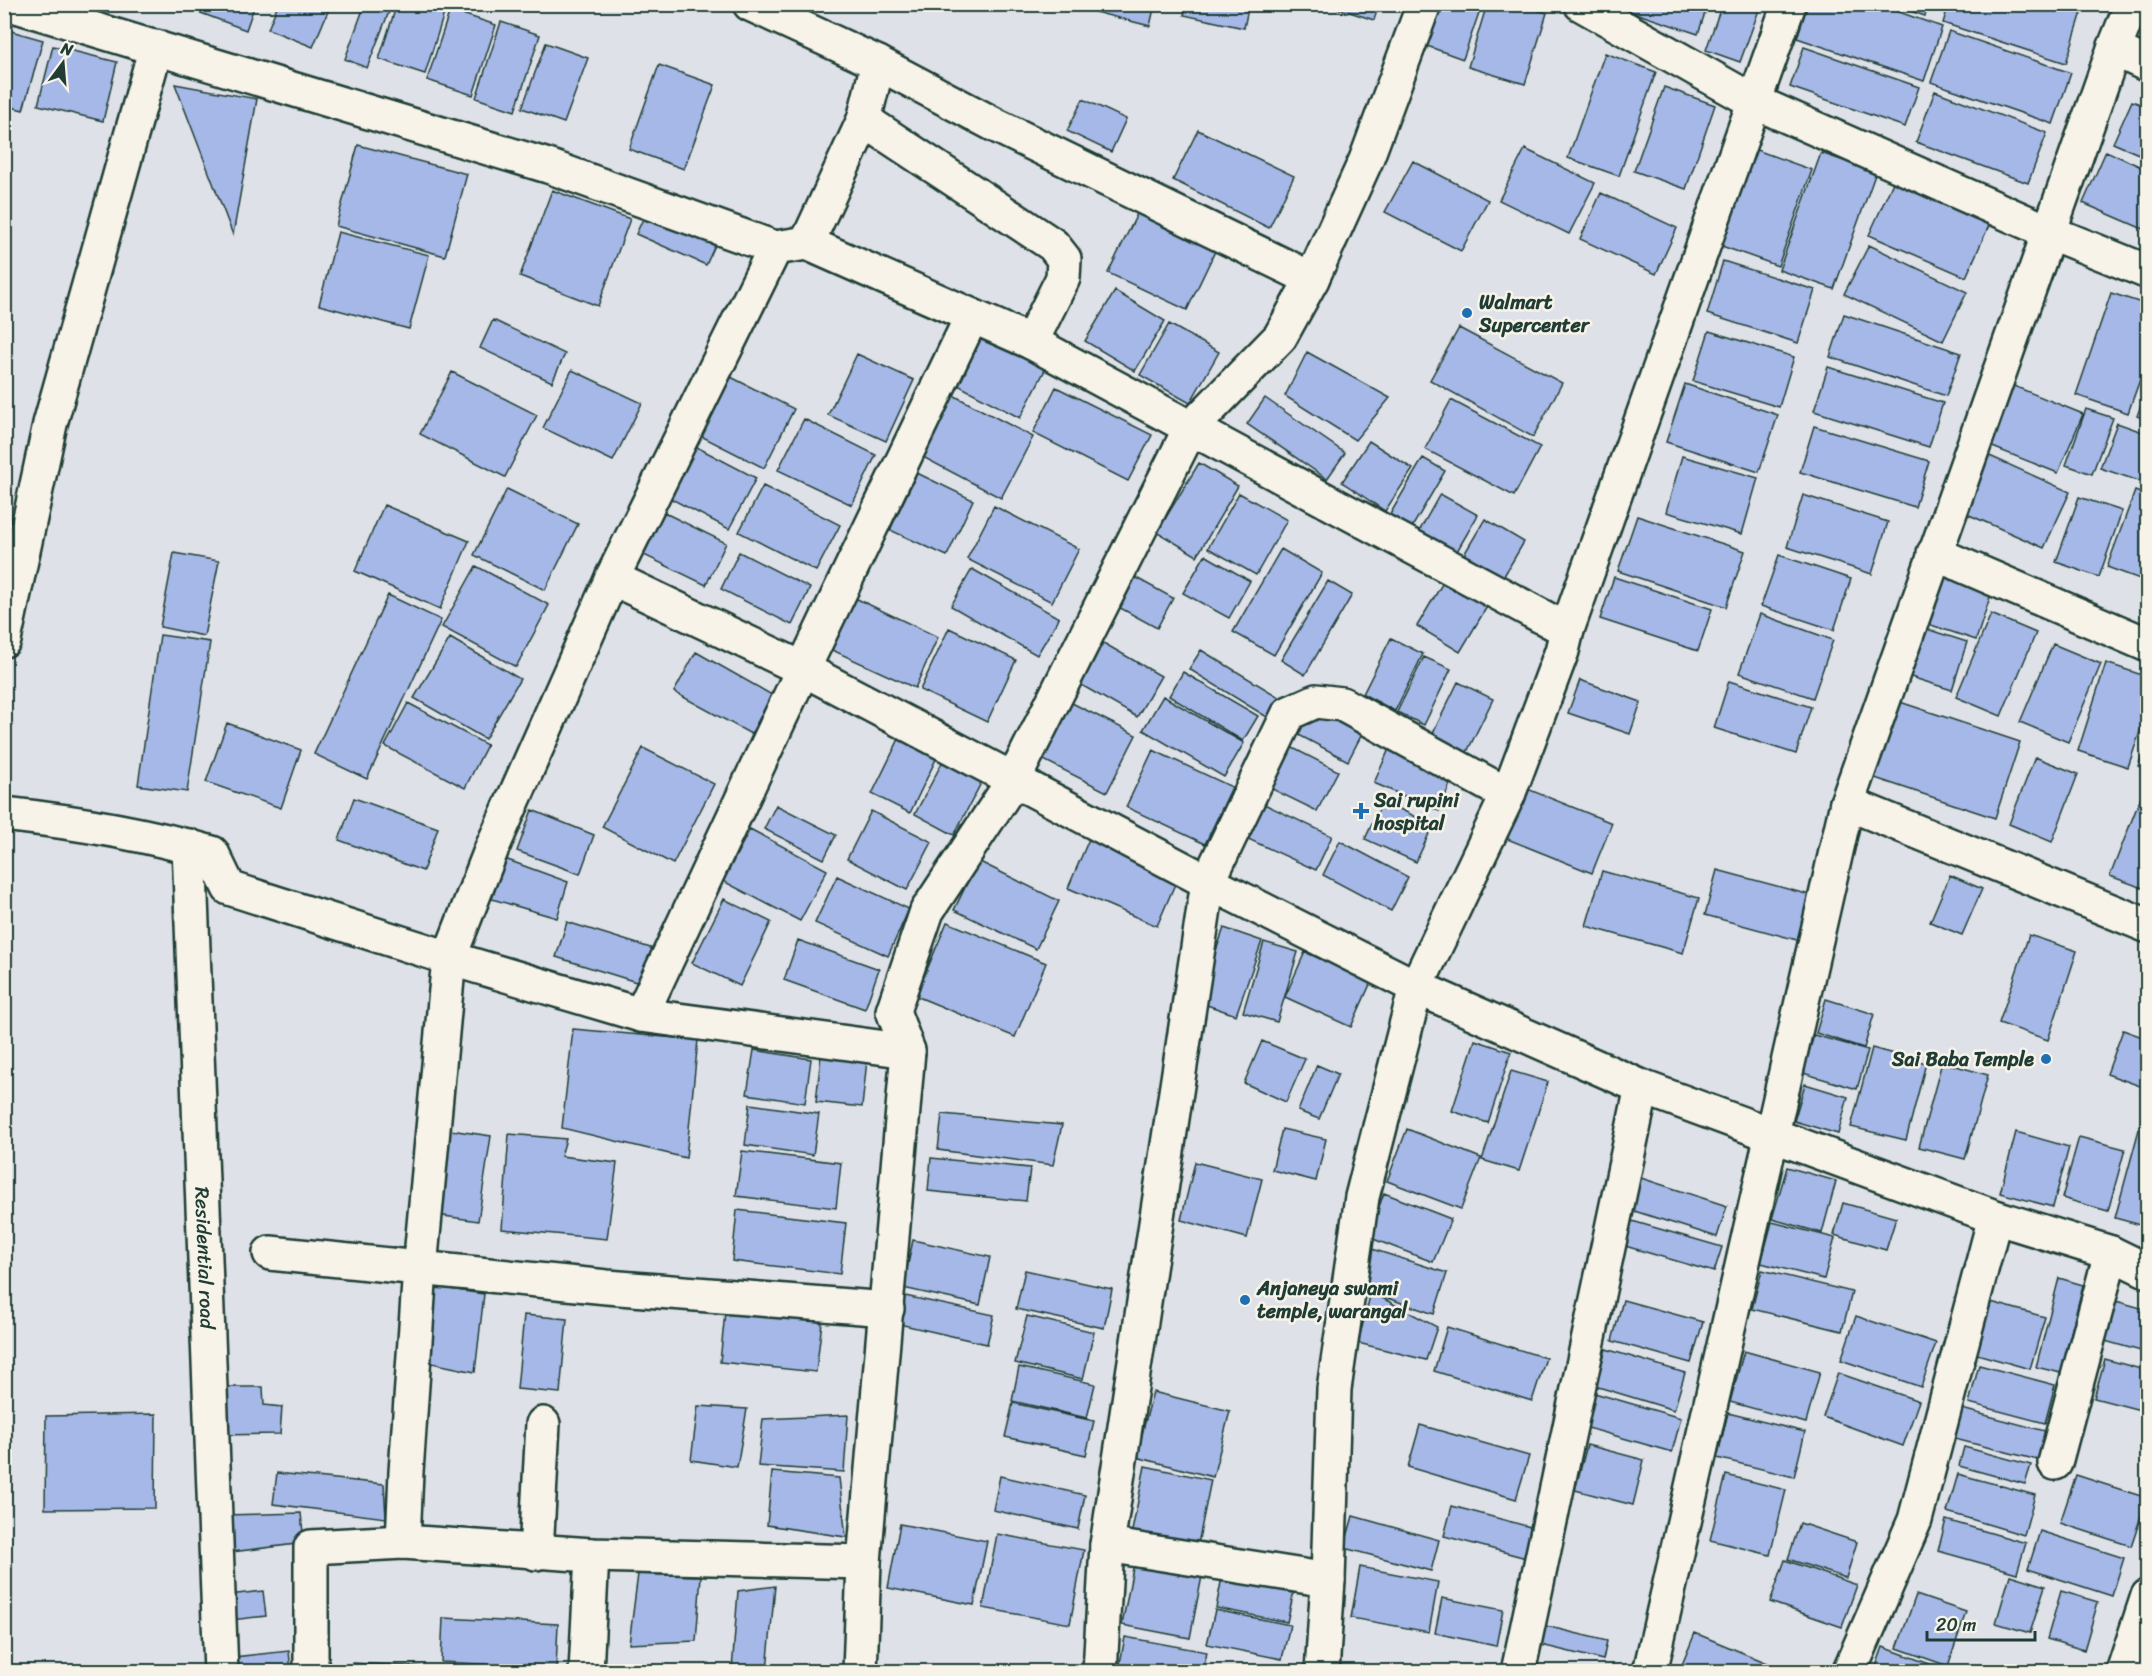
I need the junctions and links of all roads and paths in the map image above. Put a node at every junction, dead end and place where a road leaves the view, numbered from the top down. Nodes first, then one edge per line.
1 (10, 4) edge
2 (750, 4) edge
3 (1424, 4) edge
4 (1581, 4) edge
5 (1790, 4) edge
6 (2132, 4) edge
7 (156, 47) junction
8 (2114, 49) junction
9 (878, 63) junction
10 (2148, 65) edge
11 (1755, 102) junction
12 (864, 120) junction
13 (2049, 232) junction
14 (807, 243) junction
15 (775, 248) junction
16 (2148, 272) edge
17 (1312, 279) junction
18 (972, 316) junction
19 (1031, 342) junction
20 (1190, 429) junction
21 (1934, 553) junction
22 (612, 578) junction
23 (1567, 630) junction
24 (4, 640) edge
25 (2148, 645) edge
26 (803, 669) junction
27 (1013, 781) junction
28 (1508, 795) junction
29 (1847, 803) junction
30 (4, 814) edge
31 (189, 846) junction
32 (1208, 882) junction
33 (2148, 926) edge
34 (449, 958) junction
35 (1416, 987) junction
36 (641, 1015) junction
37 (908, 1051) junction
38 (1642, 1087) junction
39 (1772, 1134) junction
40 (1995, 1217) junction
41 (2111, 1252) junction
42 (270, 1253) dead end
43 (420, 1268) junction
44 (2148, 1271) edge
45 (887, 1309) junction
46 (543, 1424) dead end
47 (2055, 1463) dead end
48 (403, 1542) junction
49 (1107, 1545) junction
50 (536, 1552) junction
51 (592, 1555) junction
52 (864, 1563) junction
53 (1328, 1580) junction
54 (2148, 1596) edge
55 (221, 1671) edge
56 (310, 1671) edge
57 (586, 1671) edge
58 (860, 1671) edge
59 (1100, 1671) edge
60 (1322, 1671) edge
61 (1518, 1671) edge
62 (1650, 1671) edge
63 (1849, 1671) edge
64 (2123, 1671) edge

1 - 7 street
2 - 9 street
3 - 17 street
4 - 11 street
5 - 11 street
6 - 8 street
7 - 15 street
7 - 24 street
8 - 10 street
8 - 13 street
9 - 12 street
9 - 17 street
11 - 13 street
11 - 23 street
12 - 14 street
12 - 19 street
13 - 16 street
13 - 21 street
14 - 15 street
14 - 18 street
15 - 22 street
17 - 20 street
18 - 19 street
18 - 26 street
19 - 20 street
20 - 23 street
20 - 27 street
21 - 25 street
21 - 29 street
22 - 26 street
22 - 34 street
23 - 28 street
26 - 27 street
26 - 36 street
27 - 32 street
27 - 37 street
28 - 32 street
28 - 35 street
29 - 33 street
29 - 39 street
30 - 31 street
31 - 34 street
31 - 55 street, Residential road
32 - 35 street
32 - 49 street
34 - 36 street
34 - 43 street
35 - 38 street
35 - 53 street
36 - 37 street
37 - 45 street
38 - 39 street
38 - 61 street
39 - 40 street
39 - 62 street
40 - 41 street
40 - 63 street
41 - 44 street
41 - 47 street
42 - 43 street
43 - 45 street
43 - 48 street
45 - 52 street
46 - 50 street
48 - 50 street
48 - 56 street
49 - 53 street
49 - 59 street
50 - 51 street
51 - 52 street
51 - 57 street
52 - 58 street
53 - 60 street
54 - 64 street

